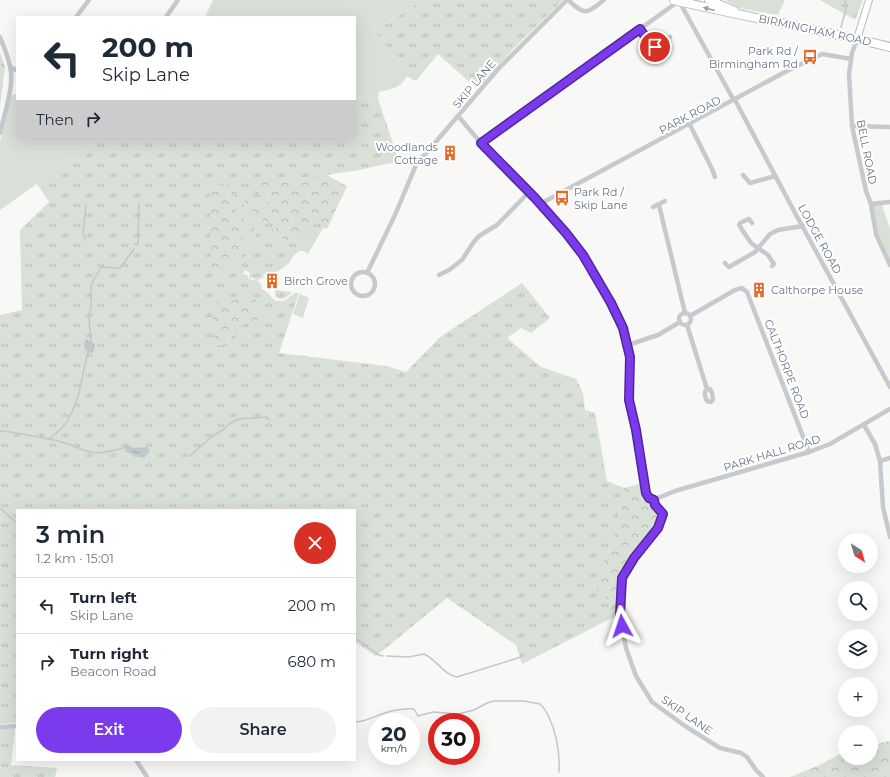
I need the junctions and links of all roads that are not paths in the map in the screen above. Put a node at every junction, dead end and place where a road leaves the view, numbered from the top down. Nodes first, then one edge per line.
1 (89, 0) edge
2 (178, 0) edge
3 (567, 0) edge
4 (604, 0) edge
5 (709, 0) edge
6 (869, 0) edge
7 (676, 1) edge
8 (689, 2) edge
9 (740, 14) junction
10 (77, 16) edge
11 (167, 16) edge
12 (640, 29) junction
13 (0, 37) edge
14 (670, 37) dead end
15 (857, 39) junction
16 (890, 47) edge
17 (659, 48) junction
18 (665, 50) dead end
19 (851, 59) junction
20 (11, 68) junction
21 (16, 70) edge
22 (14, 73) edge
23 (733, 99) junction
24 (458, 116) junction
25 (690, 125) junction
26 (852, 126) junction
27 (890, 127) edge
28 (0, 133) edge
29 (481, 143) junction
30 (712, 169) junction
31 (706, 172) dead end
32 (743, 175) dead end
33 (776, 176) junction
34 (715, 177) dead end
35 (529, 192) junction
36 (665, 202) dead end
37 (890, 202) edge
38 (540, 204) junction
39 (871, 204) junction
40 (659, 205) junction
41 (653, 207) dead end
42 (752, 223) dead end
43 (803, 226) junction
44 (759, 246) junction
45 (725, 263) dead end
46 (890, 265) edge
47 (772, 266) dead end
48 (441, 272) dead end
49 (367, 273) junction
50 (685, 313) junction
51 (690, 316) junction
52 (680, 322) junction
53 (687, 325) junction
54 (628, 345) junction
55 (890, 386) edge
56 (707, 388) dead end
57 (890, 409) edge
58 (864, 425) junction
59 (809, 452) junction
60 (890, 458) edge
61 (880, 461) junction
62 (654, 500) junction
63 (890, 537) edge
64 (16, 726) edge
65 (0, 727) edge
66 (137, 761) edge
67 (147, 777) edge
68 (763, 777) edge

1 - 10 street
2 - 11 street
3 - 4 street
3 - 24 street, SKIP LANE
5 - 9 highway, BIRMINGHAM ROAD
6 - 15 street
7 - 8 highway, BIRMINGHAM ROAD
7 - 12 street
7 - 23 street, LODGE ROAD
9 -> 8 highway, BIRMINGHAM ROAD
9 - 15 highway, BIRMINGHAM ROAD
12 - 17 street
12 - 29 street
13 - 20 street
14 - 17 street
15 - 16 highway, BIRMINGHAM ROAD
15 - 19 street, BELL ROAD
17 - 18 street
19 - 23 street, PARK ROAD
19 - 26 street, BELL ROAD
20 - 21 street
20 - 22 street
22 - 28 street
23 - 25 street, PARK ROAD
23 - 33 street, LODGE ROAD
24 - 29 street, SKIP LANE
24 - 49 street
25 - 30 street
25 - 38 street, PARK ROAD
26 - 27 street
26 - 39 street, BELL ROAD
29 - 35 street, SKIP LANE
30 - 31 street
30 - 34 street
32 - 33 street
33 - 43 street, LODGE ROAD
35 - 38 street, SKIP LANE
35 - 48 street
36 - 40 street
37 - 39 street
38 - 54 street, SKIP LANE
39 - 46 street, BELL ROAD
40 - 41 street
40 - 50 street
42 - 44 street
43 - 44 street
43 - 55 street, LODGE ROAD
44 - 45 street
44 - 47 street
49 - 49 street
50 - 51 street
50 - 52 street
51 - 53 street
51 - 59 street, CALTHORPE ROAD
52 - 53 street
52 - 54 street
53 - 56 street
54 - 62 street, SKIP LANE
57 - 58 street, PARK HALL ROAD
58 - 59 street, PARK HALL ROAD
58 - 61 street
59 - 62 street, PARK HALL ROAD
60 - 61 street
61 - 63 street
62 - 68 street, SKIP LANE
64 - 65 street
66 - 67 street

